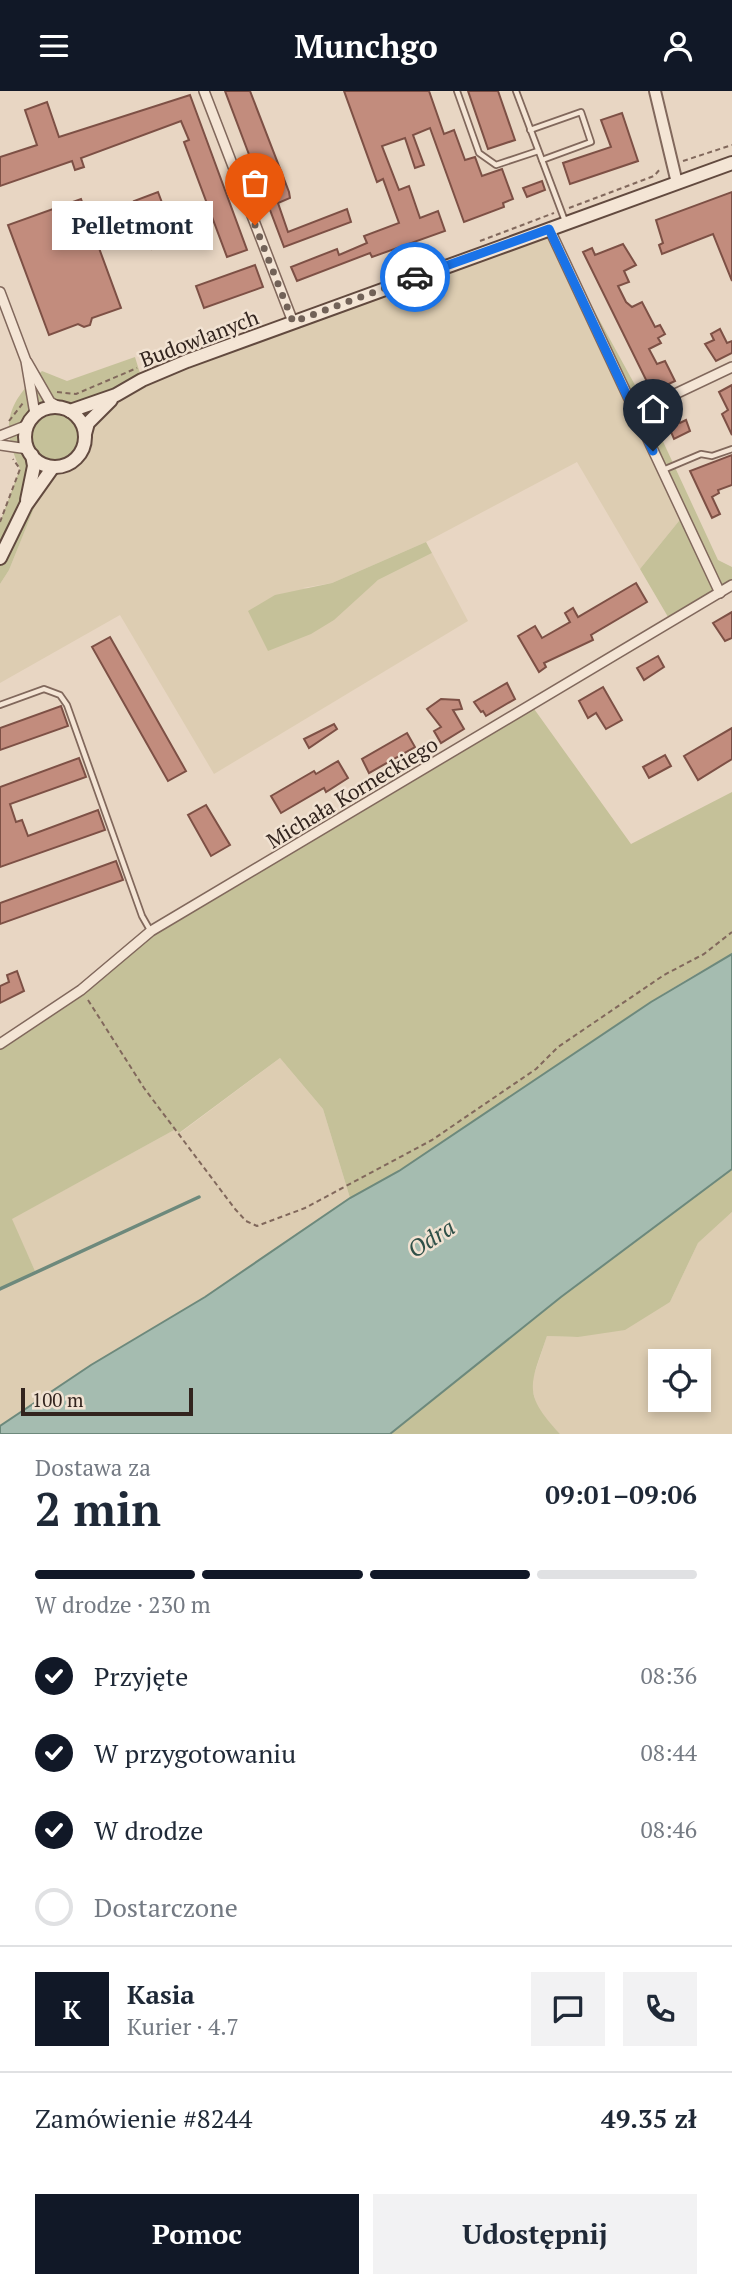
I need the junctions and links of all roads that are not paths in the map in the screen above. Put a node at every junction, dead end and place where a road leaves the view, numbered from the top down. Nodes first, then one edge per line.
1 (204, 91) edge
2 (457, 91) edge
3 (516, 91) edge
4 (655, 91) edge
5 (530, 130) junction
6 (538, 151) junction
7 (542, 160) junction
8 (732, 163) edge
9 (677, 183) junction
10 (563, 217) junction
11 (549, 229) junction
12 (0, 292) edge
13 (293, 322) junction
14 (26, 361) junction
15 (732, 367) edge
16 (116, 395) junction
17 (64, 409) junction
18 (635, 413) junction
19 (32, 420) junction
20 (2, 432) edge
21 (85, 434) junction
22 (0, 445) edge
23 (732, 449) edge
24 (30, 452) junction
25 (53, 467) junction
26 (662, 471) junction
27 (26, 506) junction
28 (0, 558) edge
29 (732, 585) edge
30 (720, 593) junction
31 (0, 705) edge
32 (151, 931) junction
33 (0, 1044) edge

1 - 13 street
2 - 6 lane
3 - 5 lane
4 - 9 street
5 - 6 lane
5 - 7 lane
6 - 7 lane
7 - 10 lane
8 - 9 main road, Budowlanych
9 - 10 main road, Budowlanych
10 - 11 main road, Budowlanych
11 - 13 main road, Budowlanych
11 - 18 street
12 - 14 street
13 - 16 main road, Budowlanych
14 - 17 street
14 - 19 street
15 - 18 street
16 - 17 main road, Budowlanych
16 - 21 main road, Budowlanych
17 - 19 main road
17 - 21 main road
18 - 26 street
19 - 20 street
19 - 24 main road
21 - 25 main road
22 - 24 street
23 - 26 lane
24 - 25 main road
24 - 27 main road
25 - 27 main road
26 - 30 street
27 - 28 main road
29 - 30 street, Michała Korneckiego
30 - 32 street, Michała Korneckiego
31 - 32 lane
32 - 33 street, Michała Korneckiego

